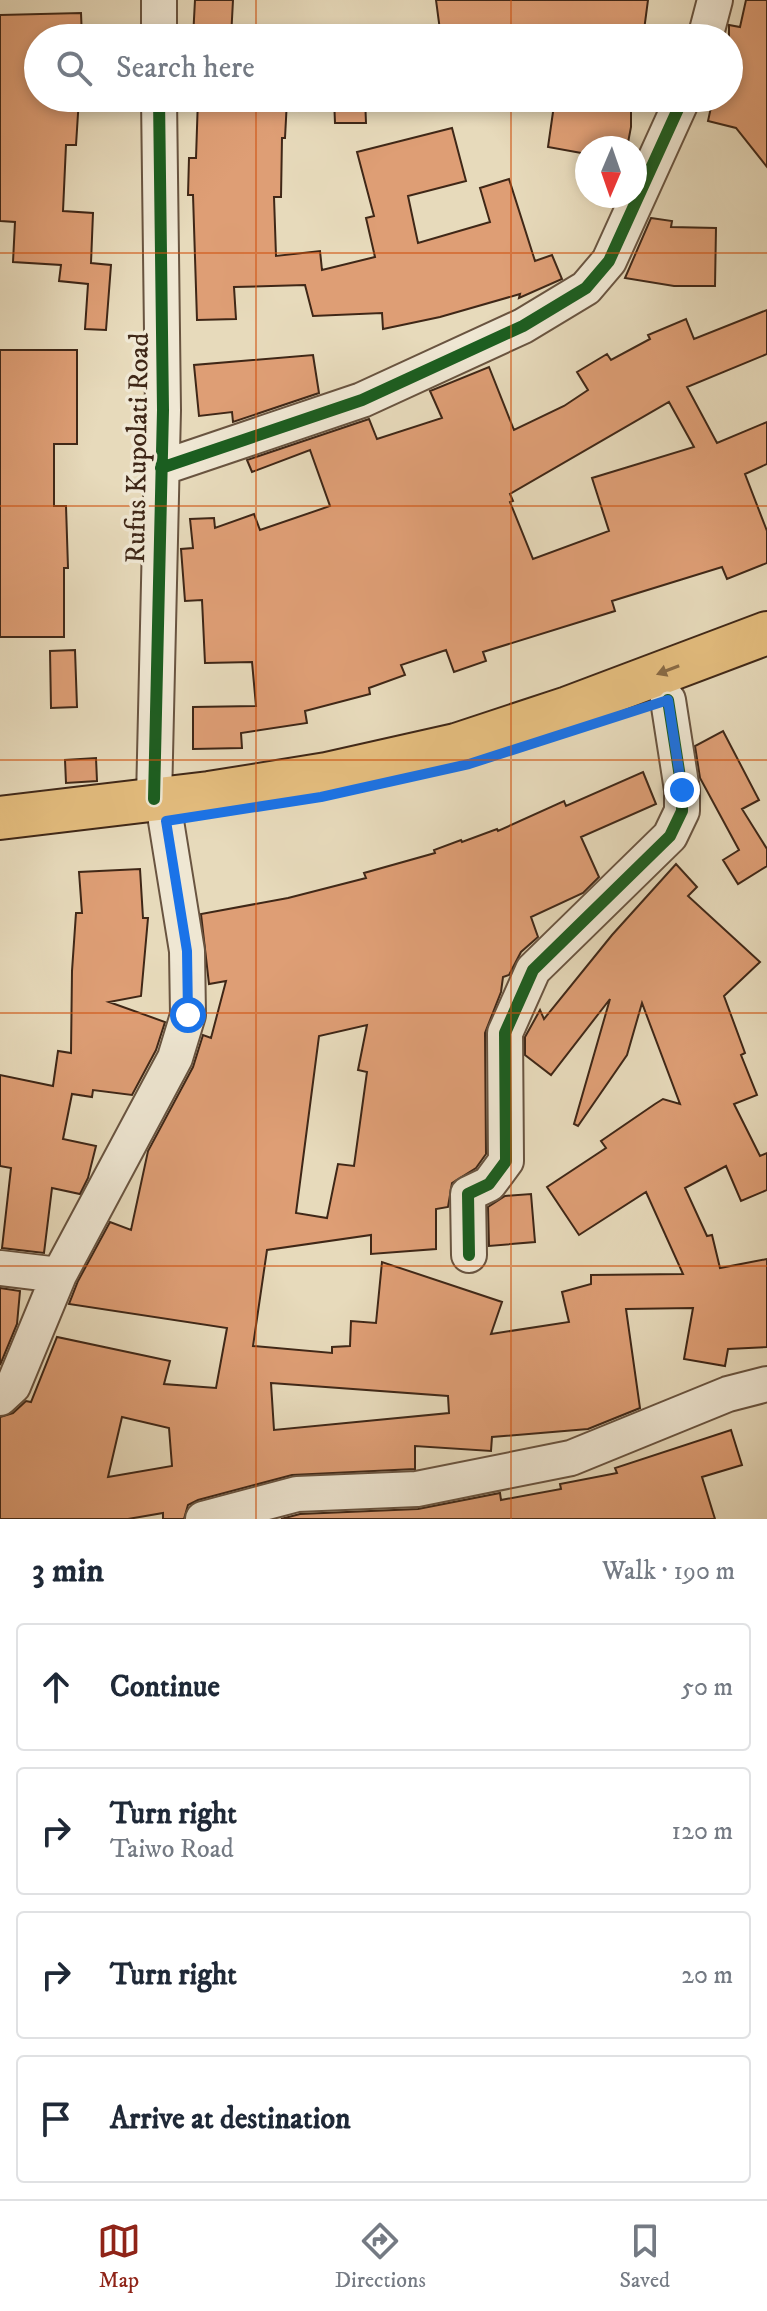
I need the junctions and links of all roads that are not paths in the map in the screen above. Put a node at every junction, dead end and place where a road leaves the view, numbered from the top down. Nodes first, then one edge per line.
1 (159, 0) edge
2 (715, 0) edge
3 (159, 24) edge
4 (709, 24) edge
5 (159, 112) edge
6 (677, 112) edge
7 (161, 468) junction
8 (767, 633) edge
9 (767, 658) edge
10 (668, 700) junction
11 (160, 810) junction
12 (0, 818) edge
13 (0, 839) edge
14 (469, 1255) dead end
15 (0, 1268) edge
16 (59, 1275) junction
17 (767, 1384) edge
18 (0, 1398) edge
19 (203, 1519) edge

1 - 3 street
2 - 4 street
5 - 7 street, Rufus Kupolati Road
6 - 7 street
7 - 11 street, Rufus Kupolati Road
8 -> 11 main road
9 - 10 main road
10 - 11 main road
10 - 14 street
11 - 12 main road
11 - 13 main road
11 - 16 street, Rufus Kupolati Road
15 - 16 street
16 - 18 street, Rufus Kupolati Road
17 - 19 street

